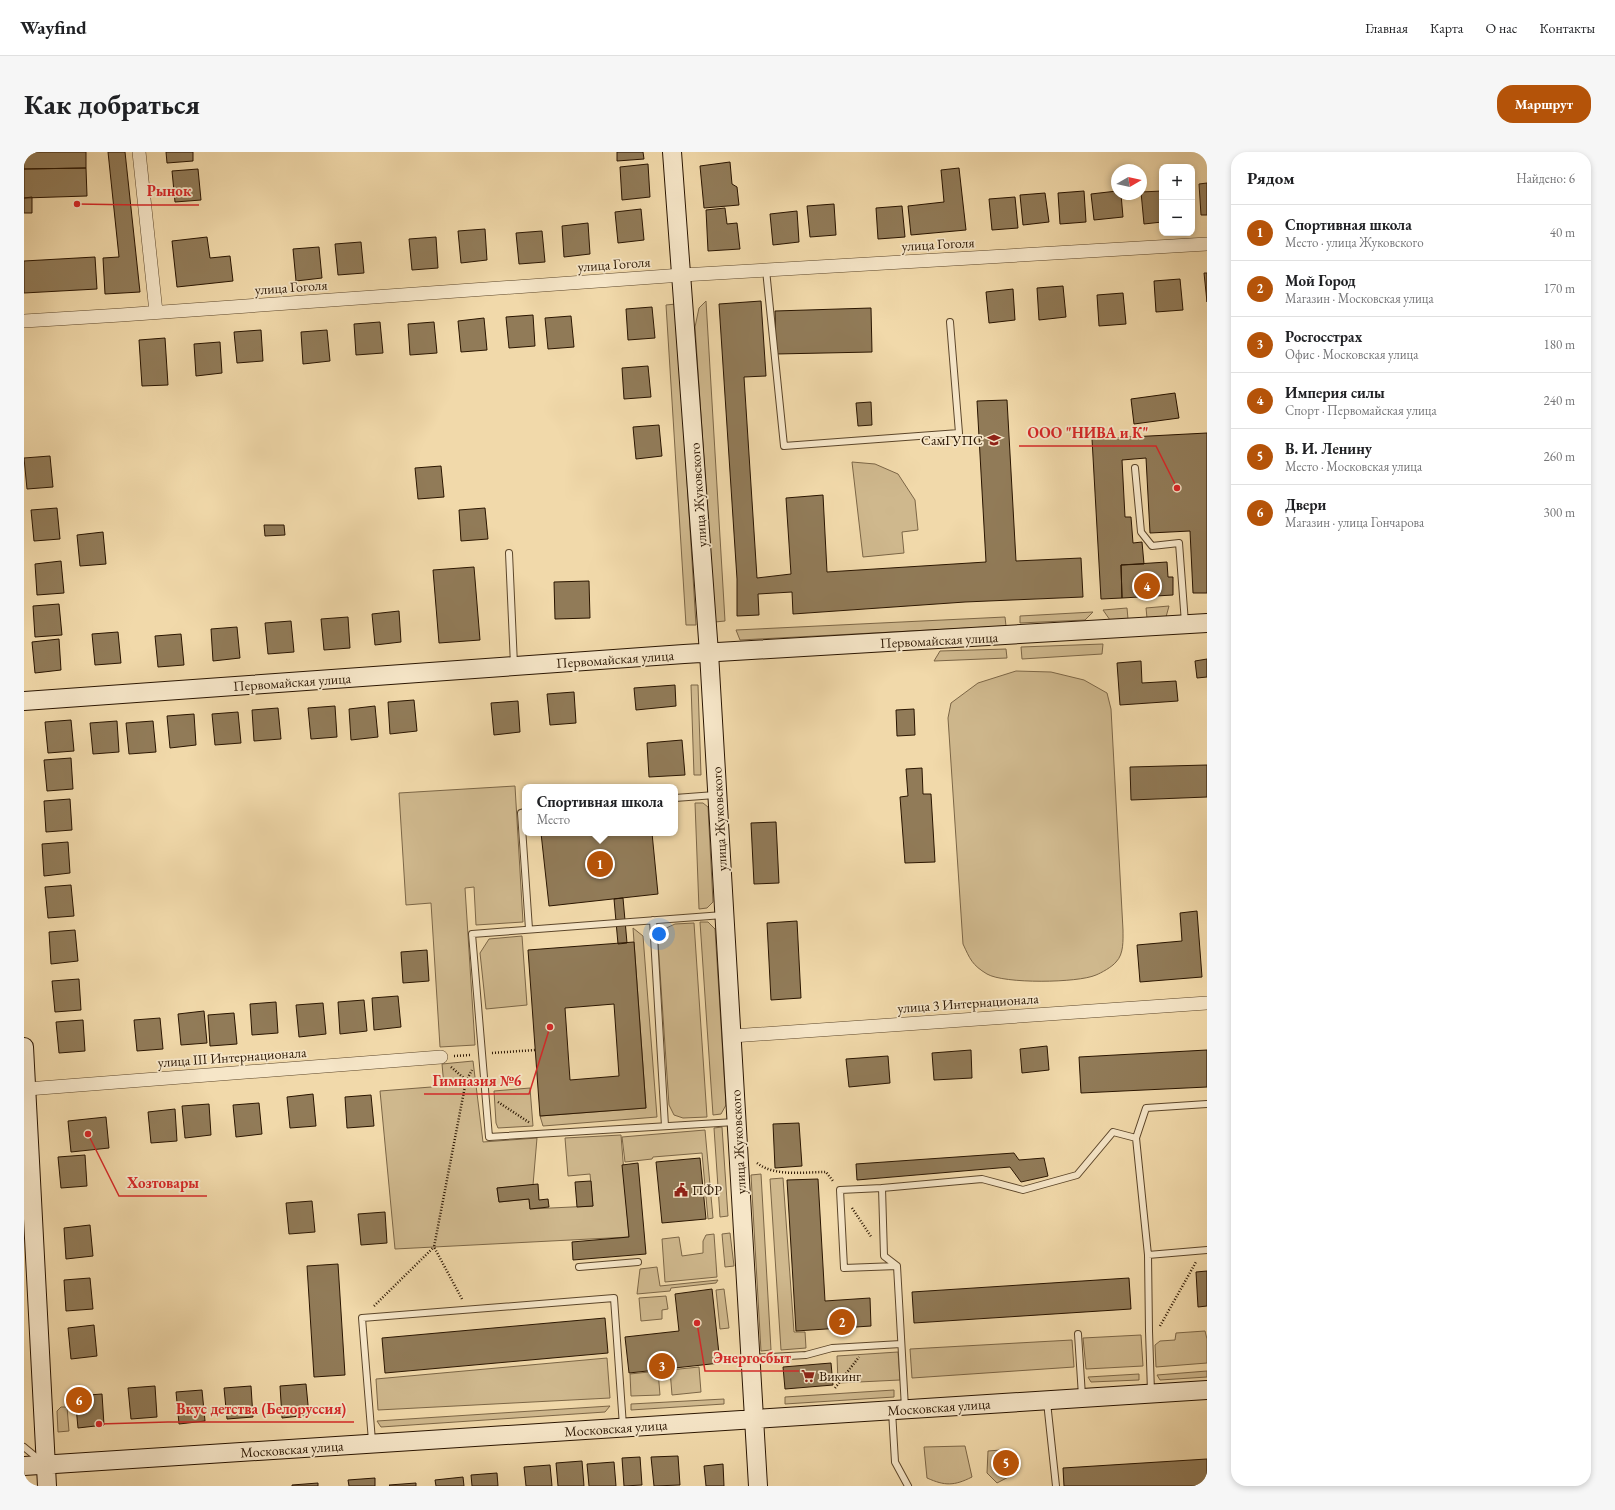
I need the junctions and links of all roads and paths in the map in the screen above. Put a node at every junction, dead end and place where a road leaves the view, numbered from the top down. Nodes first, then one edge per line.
1 (139, 152) edge
2 (672, 152) edge
3 (1207, 244) edge
4 (766, 270) junction
5 (682, 275) junction
6 (156, 312) junction
7 (24, 321) edge
8 (950, 322) dead end
9 (1135, 468) dead end
10 (509, 553) dead end
11 (1207, 623) edge
12 (1185, 625) junction
13 (709, 653) junction
14 (514, 667) junction
15 (24, 701) edge
16 (718, 795) junction
17 (678, 798) edge
18 (522, 813) edge
19 (725, 915) junction
20 (653, 920) junction
21 (529, 929) junction
22 (1207, 1003) edge
23 (732, 1036) junction
24 (24, 1047) edge
25 (482, 1054) junction
26 (441, 1057) dead end
27 (27, 1089) junction
28 (1207, 1104) edge
29 (737, 1122) junction
30 (665, 1126) junction
31 (1136, 1138) junction
32 (739, 1150) junction
33 (882, 1188) junction
34 (840, 1190) junction
35 (434, 1247) junction
36 (1205, 1250) edge
37 (1148, 1255) junction
38 (884, 1256) junction
39 (638, 1262) dead end
40 (897, 1266) junction
41 (579, 1267) dead end
42 (468, 1310) junction
43 (362, 1318) junction
44 (1158, 1330) dead end
45 (1078, 1334) dead end
46 (902, 1344) junction
47 (868, 1346) junction
48 (750, 1358) junction
49 (835, 1388) dead end
50 (1207, 1390) edge
51 (1151, 1394) junction
52 (1082, 1398) junction
53 (1047, 1400) junction
54 (898, 1409) junction
55 (754, 1418) junction
56 (623, 1428) junction
57 (372, 1444) junction
58 (24, 1447) edge
59 (45, 1465) junction
60 (24, 1466) edge
61 (47, 1486) edge
62 (758, 1486) edge
63 (908, 1486) edge
64 (1056, 1486) edge

1 - 6 street
2 - 5 street, улица Жуковского
3 - 4 street, улица Гоголя
4 - 5 street, улица Гоголя
4 - 8 lane
5 - 6 street, улица Гоголя
5 - 13 street, улица Жуковского
6 - 7 street, улица Гоголя
9 - 12 lane
10 - 14 lane
11 - 12 street, Первомайская улица
12 - 13 street, Первомайская улица
13 - 14 street, Первомайская улица
13 - 16 street, улица Жуковского
14 - 15 street, Первомайская улица
16 - 17 lane
16 - 19 street, улица Жуковского
18 - 21 lane
19 - 20 lane
19 - 23 street, улица Жуковского
20 - 21 lane
20 - 30 lane
21 - 25 lane
22 - 23 street, улица 3 Интернационала
23 - 29 street, улица Жуковского
24 - 27 street
25 - 30 lane
25 - 35 path
26 - 27 street, улица III Интернационала
27 - 59 street
28 - 31 lane
29 - 30 lane
29 - 32 street, улица Жуковского
31 - 33 lane
31 - 37 lane
32 - 34 path
32 - 48 street, улица Жуковского
33 - 34 lane
33 - 38 lane
34 - 38 path
34 - 40 lane
35 - 42 path
35 - 43 path
36 - 37 lane
36 - 44 path
37 - 51 lane
38 - 40 lane
39 - 41 lane
40 - 46 lane
42 - 43 lane
42 - 56 lane
43 - 57 lane
45 - 52 lane
46 - 47 lane
46 - 54 lane
47 - 48 lane
47 - 49 path
48 - 55 street, улица Жуковского
50 - 51 street, Московская улица
51 - 52 street, Московская улица
52 - 53 street, Московская улица
53 - 54 street, Московская улица
53 - 64 lane
54 - 55 street, Московская улица
54 - 63 lane
55 - 56 street, Московская улица
55 - 62 street, улица Жуковского
56 - 57 street, Московская улица
57 - 59 street, Московская улица
58 - 59 lane
59 - 60 street, Московская улица
59 - 61 street

